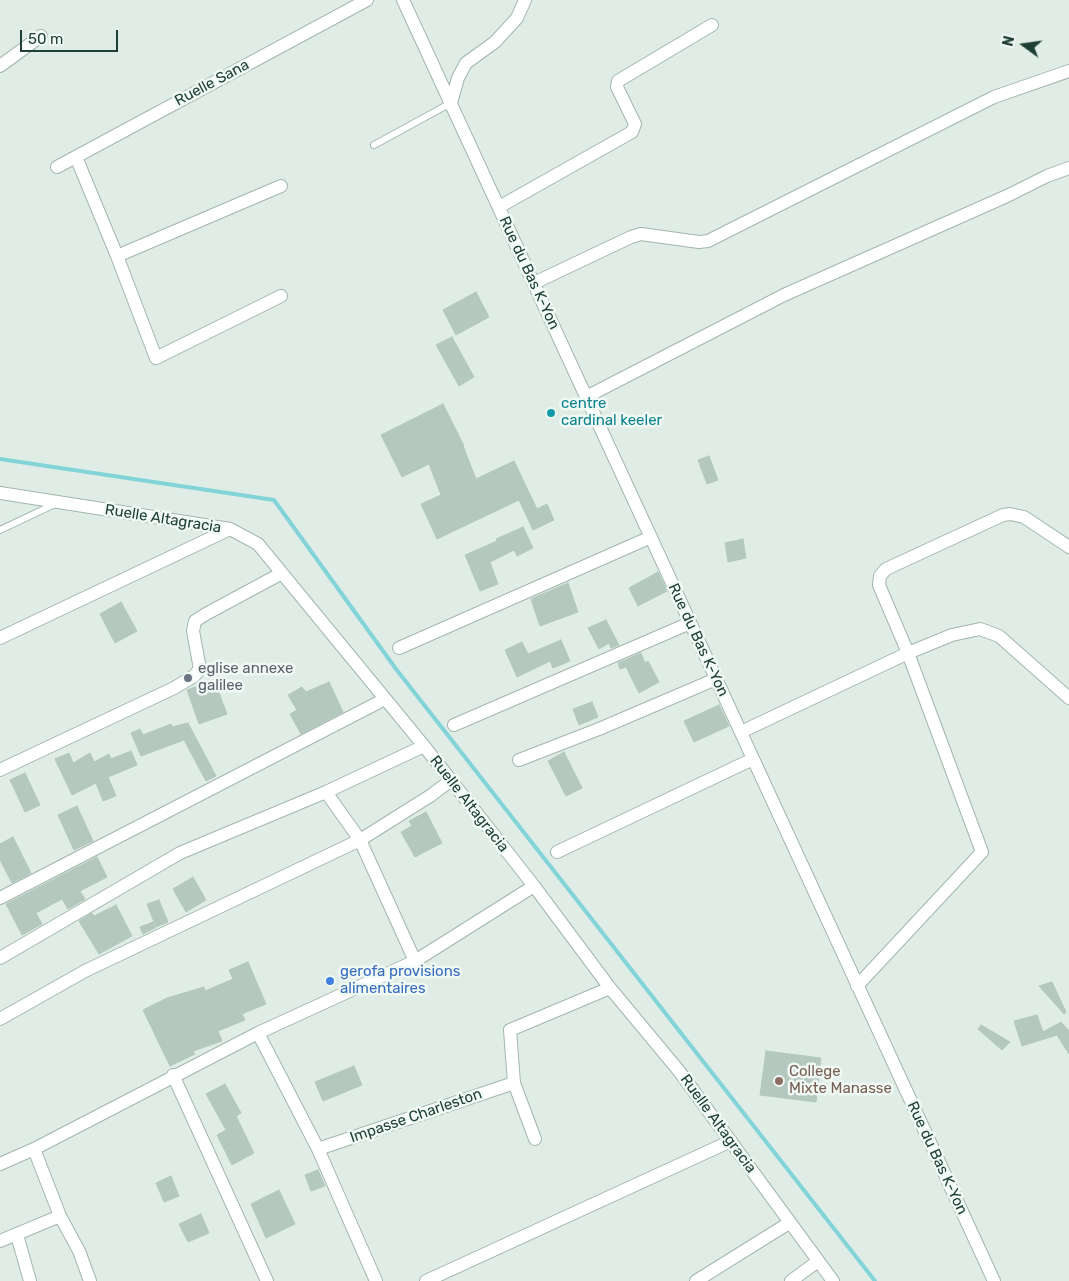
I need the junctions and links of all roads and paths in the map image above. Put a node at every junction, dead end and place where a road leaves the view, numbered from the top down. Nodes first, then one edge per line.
1 (367, 0) edge
2 (403, 0) edge
3 (525, 0) edge
4 (712, 26) dead end
5 (41, 36) dead end
6 (0, 66) edge
7 (1069, 71) edge
8 (451, 103) junction
9 (374, 146) dead end
10 (76, 157) junction
11 (57, 167) dead end
12 (1069, 168) edge
13 (281, 186) dead end
14 (499, 207) junction
15 (117, 256) junction
16 (534, 283) junction
17 (280, 296) dead end
18 (586, 397) junction
19 (0, 493) edge
20 (59, 502) junction
21 (230, 529) junction
22 (0, 530) edge
23 (651, 537) junction
24 (1069, 547) edge
25 (282, 573) junction
26 (690, 622) junction
27 (0, 638) edge
28 (399, 648) dead end
29 (908, 654) junction
30 (716, 679) junction
31 (1069, 698) edge
32 (385, 699) junction
33 (454, 726) dead end
34 (740, 732) junction
35 (424, 746) junction
36 (753, 759) junction
37 (519, 760) dead end
38 (0, 770) edge
39 (450, 781) junction
40 (326, 792) junction
41 (360, 840) junction
42 (557, 852) dead end
43 (534, 886) junction
44 (0, 898) edge
45 (0, 958) edge
46 (415, 961) junction
47 (858, 986) junction
48 (610, 988) junction
49 (0, 1019) edge
50 (258, 1033) junction
51 (174, 1075) junction
52 (514, 1083) junction
53 (535, 1139) dead end
54 (731, 1141) junction
55 (34, 1149) junction
56 (318, 1150) junction
57 (0, 1164) edge
58 (60, 1216) junction
59 (789, 1223) junction
60 (16, 1235) junction
61 (0, 1241) edge
62 (818, 1261) junction
63 (30, 1281) edge
64 (90, 1281) edge
65 (267, 1281) edge
66 (376, 1281) edge
67 (426, 1281) edge
68 (696, 1281) edge
69 (791, 1281) edge
70 (806, 1281) edge
71 (833, 1281) edge
72 (994, 1281) edge

1 - 10 street, Ruelle Sana
2 - 8 street, Rue du Bas K-Yon
3 - 8 street
4 - 14 street
5 - 6 street
7 - 16 street
8 - 9 lane
8 - 14 street, Rue du Bas K-Yon
10 - 11 street, Ruelle Sana
10 - 15 street
12 - 18 street
13 - 15 street
14 - 16 street, Rue du Bas K-Yon
15 - 17 street
16 - 18 street, Rue du Bas K-Yon
18 - 23 street, Rue du Bas K-Yon
19 - 20 street, Ruelle Altagracia
20 - 21 street, Ruelle Altagracia
20 - 22 lane
21 - 25 street, Ruelle Altagracia
21 - 27 street
23 - 26 street, Rue du Bas K-Yon
23 - 28 street
24 - 29 street
25 - 32 street, Ruelle Altagracia
25 - 38 street
26 - 30 street, Rue du Bas K-Yon
26 - 33 street
29 - 31 street
29 - 34 street
29 - 47 street
30 - 34 street, Rue du Bas K-Yon
30 - 37 street
32 - 35 street, Ruelle Altagracia
32 - 44 street
34 - 36 street, Rue du Bas K-Yon
35 - 39 street, Ruelle Altagracia
35 - 40 street
36 - 42 street
36 - 47 street, Rue du Bas K-Yon
39 - 41 street
39 - 43 street, Ruelle Altagracia
40 - 41 street
40 - 45 street
41 - 46 street
41 - 49 street
43 - 46 street
43 - 48 street, Ruelle Altagracia
46 - 50 street
47 - 72 street, Rue du Bas K-Yon
48 - 52 street
48 - 54 street, Ruelle Altagracia
50 - 51 street
50 - 56 street
51 - 55 street
51 - 65 street
52 - 53 street
52 - 56 street, Impasse Charleston
54 - 59 street, Ruelle Altagracia
54 - 67 street
55 - 57 street
55 - 58 street
56 - 66 street
58 - 60 street
58 - 64 street
59 - 62 street, Ruelle Altagracia
59 - 68 street
60 - 61 street
60 - 63 street
62 - 69 street
62 - 70 street
62 - 71 street, Ruelle Altagracia

